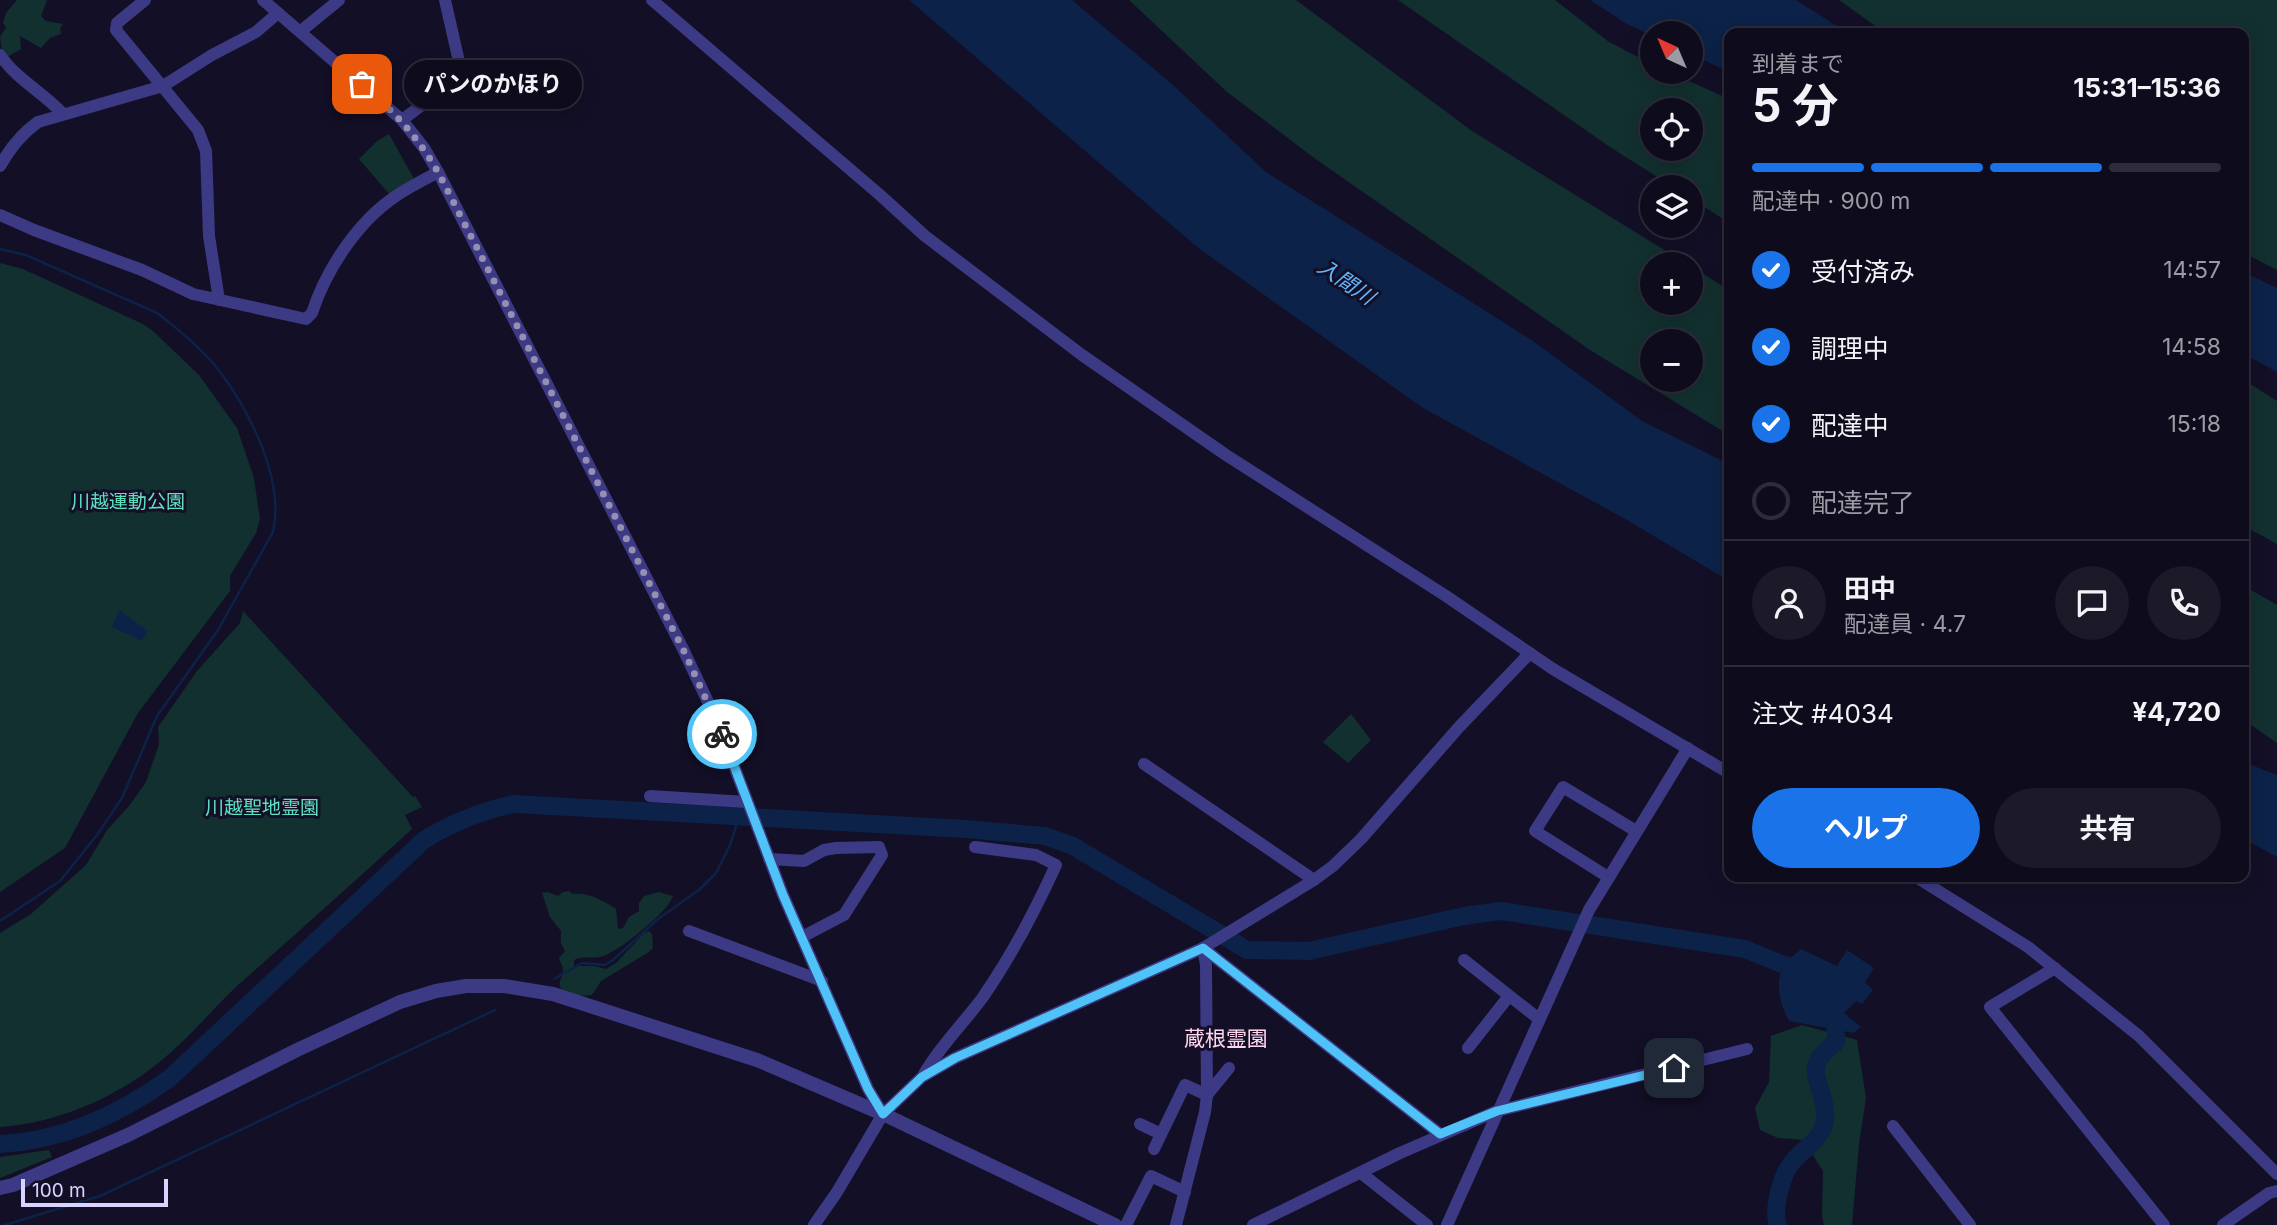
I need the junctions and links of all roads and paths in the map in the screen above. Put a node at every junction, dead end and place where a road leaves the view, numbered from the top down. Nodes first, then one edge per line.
1 (145, 0) edge
2 (263, 0) edge
3 (339, 0) edge
4 (445, 0) edge
5 (652, 0) edge
6 (278, 13) junction
7 (301, 31) junction
8 (0, 55) edge
9 (163, 86) junction
10 (63, 114) junction
11 (402, 120) junction
12 (4, 147) edge
13 (0, 166) edge
14 (438, 172) junction
15 (0, 215) edge
16 (219, 300) junction
17 (1530, 653) junction
18 (1688, 748) junction
19 (1144, 764) dead end
20 (1724, 770) edge
21 (650, 796) dead end
22 (747, 804) junction
23 (1636, 831) junction
24 (975, 847) dead end
25 (769, 859) junction
26 (1608, 877) junction
27 (1314, 880) junction
28 (1924, 882) edge
29 (690, 931) dead end
30 (803, 937) junction
31 (1203, 948) junction
32 (1464, 960) dead end
33 (2055, 968) junction
34 (822, 981) junction
35 (1509, 996) junction
36 (1538, 1019) junction
37 (1468, 1048) dead end
38 (1747, 1049) dead end
39 (1229, 1068) dead end
40 (922, 1077) junction
41 (1207, 1095) junction
42 (1497, 1111) junction
43 (883, 1114) junction
44 (1140, 1124) dead end
45 (1893, 1126) dead end
46 (1161, 1134) junction
47 (1440, 1134) junction
48 (1154, 1149) dead end
49 (1361, 1172) junction
50 (2277, 1174) edge
51 (0, 1188) edge
52 (2277, 1191) edge
53 (1185, 1192) junction
54 (814, 1225) edge
55 (1115, 1225) edge
56 (1126, 1225) edge
57 (1176, 1225) edge
58 (1253, 1225) edge
59 (1427, 1225) edge
60 (1447, 1225) edge
61 (1970, 1225) edge
62 (2164, 1225) edge
63 (2223, 1225) edge

1 - 9 street
2 - 6 street
3 - 7 street
4 - 11 street
5 - 17 street
6 - 7 street
6 - 9 street
7 - 11 street
8 - 10 street
9 - 10 street
9 - 16 street
10 - 12 street
11 - 14 street
12 - 13 street
14 - 16 street
14 - 22 street
15 - 16 street
17 - 18 street
17 - 27 street
18 - 20 street
18 - 23 street
19 - 27 street
21 - 22 street
22 - 25 street
23 - 26 street
23 - 26 street
24 - 40 street
25 - 30 street
25 - 30 street
26 - 36 street
27 - 31 street
28 - 33 street
29 - 34 street
30 - 34 street
31 - 40 street
31 - 41 street
31 - 47 street
32 - 35 street
33 - 50 street
33 - 62 street
34 - 43 street
35 - 36 street
35 - 37 street
36 - 42 street
38 - 42 street
39 - 41 street
40 - 43 street
41 - 46 street
41 - 53 street
42 - 47 street
42 - 60 street
43 - 51 street
43 - 54 street
43 - 55 street
44 - 46 street
45 - 61 street
46 - 48 street
47 - 49 street
49 - 58 street
49 - 59 street
52 - 63 street
53 - 56 street
53 - 57 street

